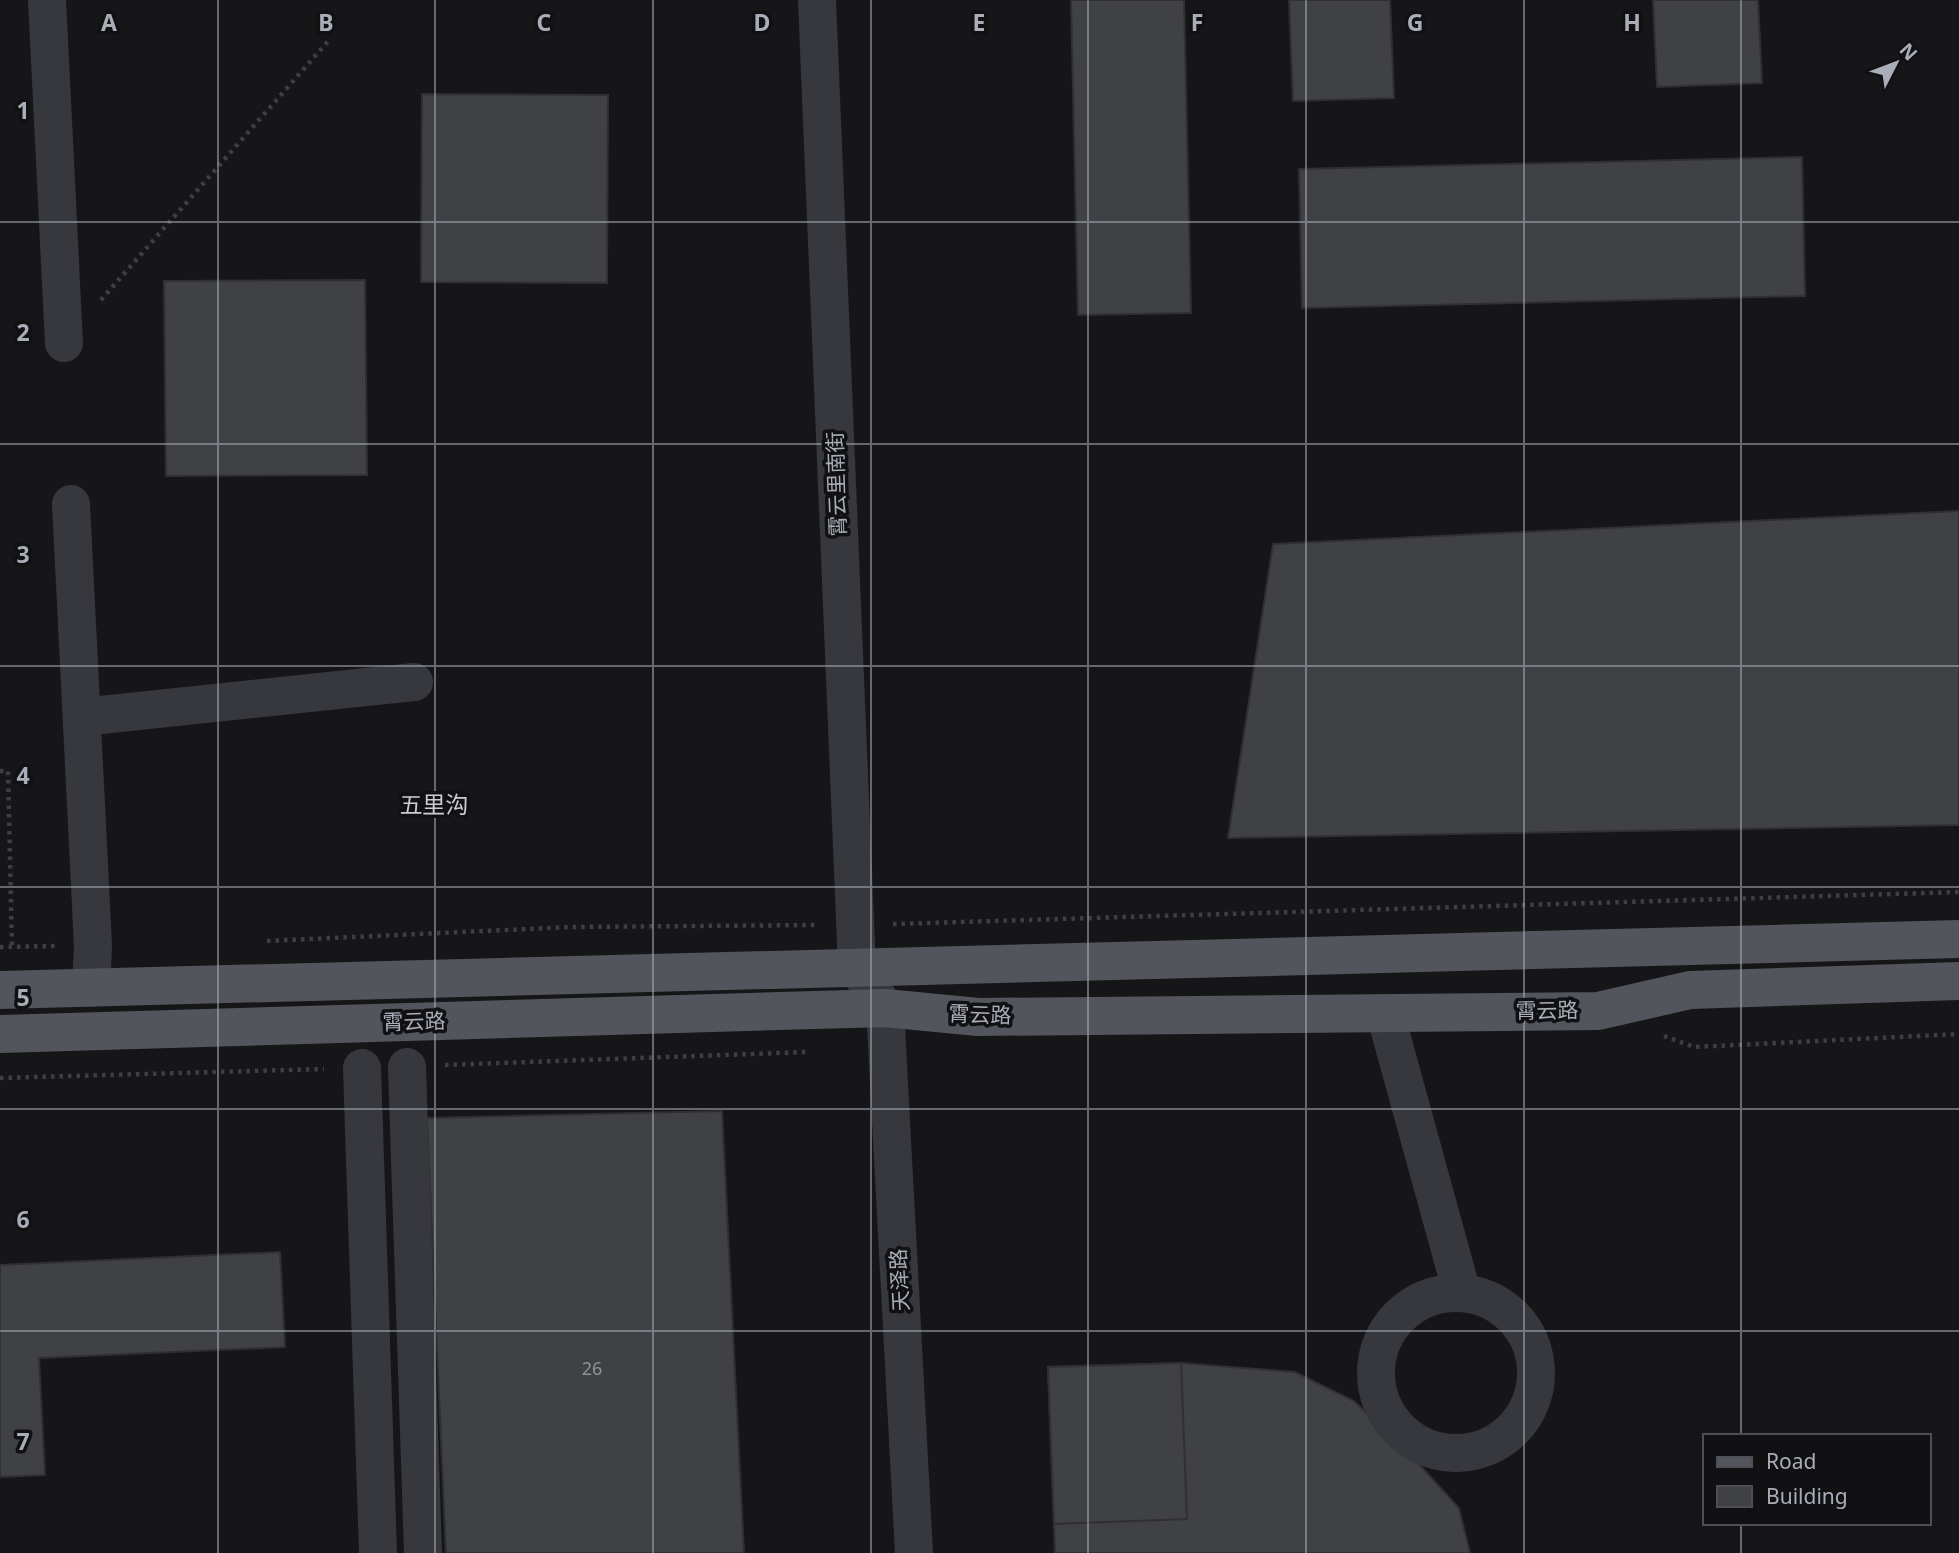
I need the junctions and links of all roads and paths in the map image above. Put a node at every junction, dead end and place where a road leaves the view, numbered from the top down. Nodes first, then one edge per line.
1 (47, 0) edge
2 (817, 0) edge
3 (330, 39) dead end
4 (64, 342) joint
5 (71, 504) dead end
6 (414, 682) dead end
7 (82, 716) junction
8 (0, 771) edge
9 (1959, 892) edge
10 (856, 925) junction
11 (1959, 939) edge
12 (264, 942) dead end
13 (93, 946) junction
14 (0, 947) edge
15 (12, 947) junction
16 (857, 968) junction
17 (1959, 981) edge
18 (91, 988) junction
19 (0, 990) edge
20 (886, 1008) junction
21 (1385, 1013) junction
22 (0, 1034) edge
23 (1658, 1034) dead end
24 (1959, 1034) edge
25 (810, 1052) dead end
26 (407, 1067) joint
27 (362, 1068) joint
28 (0, 1078) edge
29 (1462, 1293) junction
30 (378, 1553) edge
31 (423, 1553) edge
32 (914, 1553) edge

1 - 4 street
2 - 10 street, 霄云里南街
3 - 4 path
5 - 7 street
6 - 7 street
7 - 13 street
8 - 15 path
9 - 10 path
10 - 12 path
10 - 16 street, 霄云里南街
11 - 16 main road, 霄云路
13 - 15 path
13 - 18 street
14 - 15 path
16 - 18 main road, 霄云路
16 - 20 street
17 - 21 main road, 霄云路
18 - 19 main road, 霄云路
20 - 21 main road, 霄云路
20 - 22 main road, 霄云路
20 - 32 street, 天泽路
21 - 29 street
23 - 24 path
25 - 26 path
26 - 31 street
27 - 28 path
27 - 30 street
29 - 29 street

